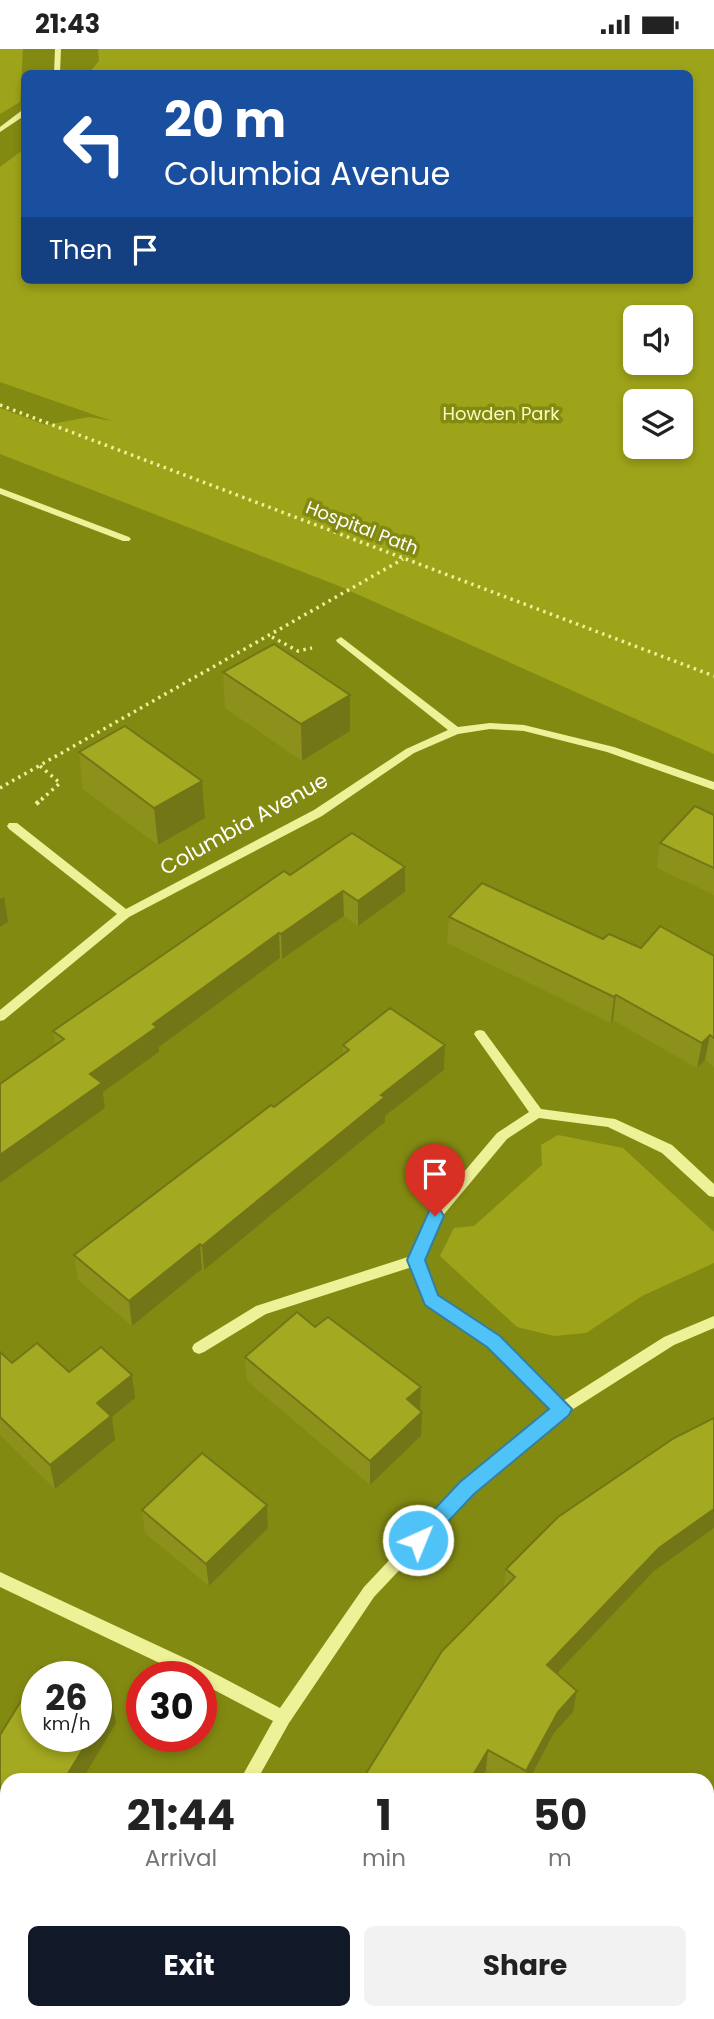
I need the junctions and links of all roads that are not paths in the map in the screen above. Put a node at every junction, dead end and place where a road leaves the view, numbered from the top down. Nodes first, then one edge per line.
1 (58, 49) edge
2 (57, 70) edge
3 (21, 115) edge
4 (0, 129) edge
5 (0, 491) edge
6 (126, 539) dead end
7 (341, 640) road end
8 (456, 731) junction
9 (714, 786) edge
10 (13, 826) road end
11 (125, 914) junction
12 (0, 1017) edge
13 (480, 1034) dead end
14 (537, 1113) junction
15 (714, 1192) edge
16 (416, 1260) junction
17 (714, 1322) edge
18 (199, 1348) dead end
19 (562, 1409) junction
20 (0, 1579) edge
21 (283, 1718) junction
22 (252, 1773) edge

1 - 2 street
3 - 4 lane
5 - 6 street
7 - 8 street
8 - 9 street, Columbia Avenue
8 - 11 street, Columbia Avenue
10 - 11 street
11 - 12 street, Columbia Avenue
13 - 14 street
14 - 15 street
14 - 16 street
16 - 18 street
16 - 19 street
17 - 19 street
19 - 21 street
20 - 21 street
21 - 22 street

